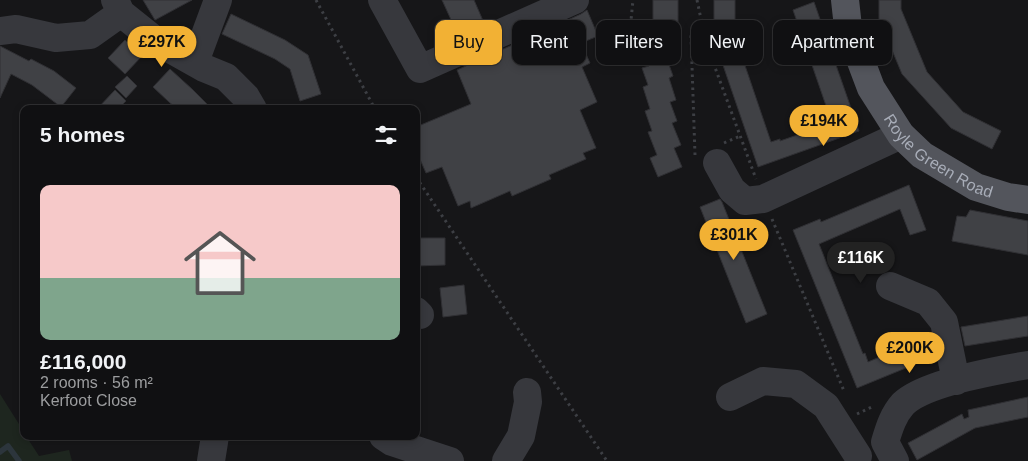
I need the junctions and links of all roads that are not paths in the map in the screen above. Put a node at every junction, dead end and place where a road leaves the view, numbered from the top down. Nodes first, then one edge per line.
1 (218, 0) edge
2 (382, 0) edge
3 (575, 0) edge
4 (845, 0) edge
5 (118, 6) edge
6 (0, 31) edge
7 (195, 62) junction
8 (251, 105) edge
9 (901, 135) junction
10 (714, 153) road end
11 (1028, 200) edge
12 (890, 286) dead end
13 (1028, 365) edge
14 (956, 381) junction
15 (527, 392) dead end
16 (730, 397) dead end
17 (214, 440) edge
18 (389, 440) edge
19 (890, 452) edge
20 (853, 459) edge
21 (211, 461) edge
22 (450, 461) edge
23 (506, 461) edge

1 - 7 street
2 - 3 street
4 - 9 main road, Royle Green Road
5 - 6 street
5 - 7 street
7 - 8 street
9 - 10 street
9 - 11 main road, Royle Green Road
12 - 14 street
13 - 14 street
14 - 19 street
15 - 23 street
16 - 20 street
17 - 21 street
18 - 22 street
19 - 20 street

